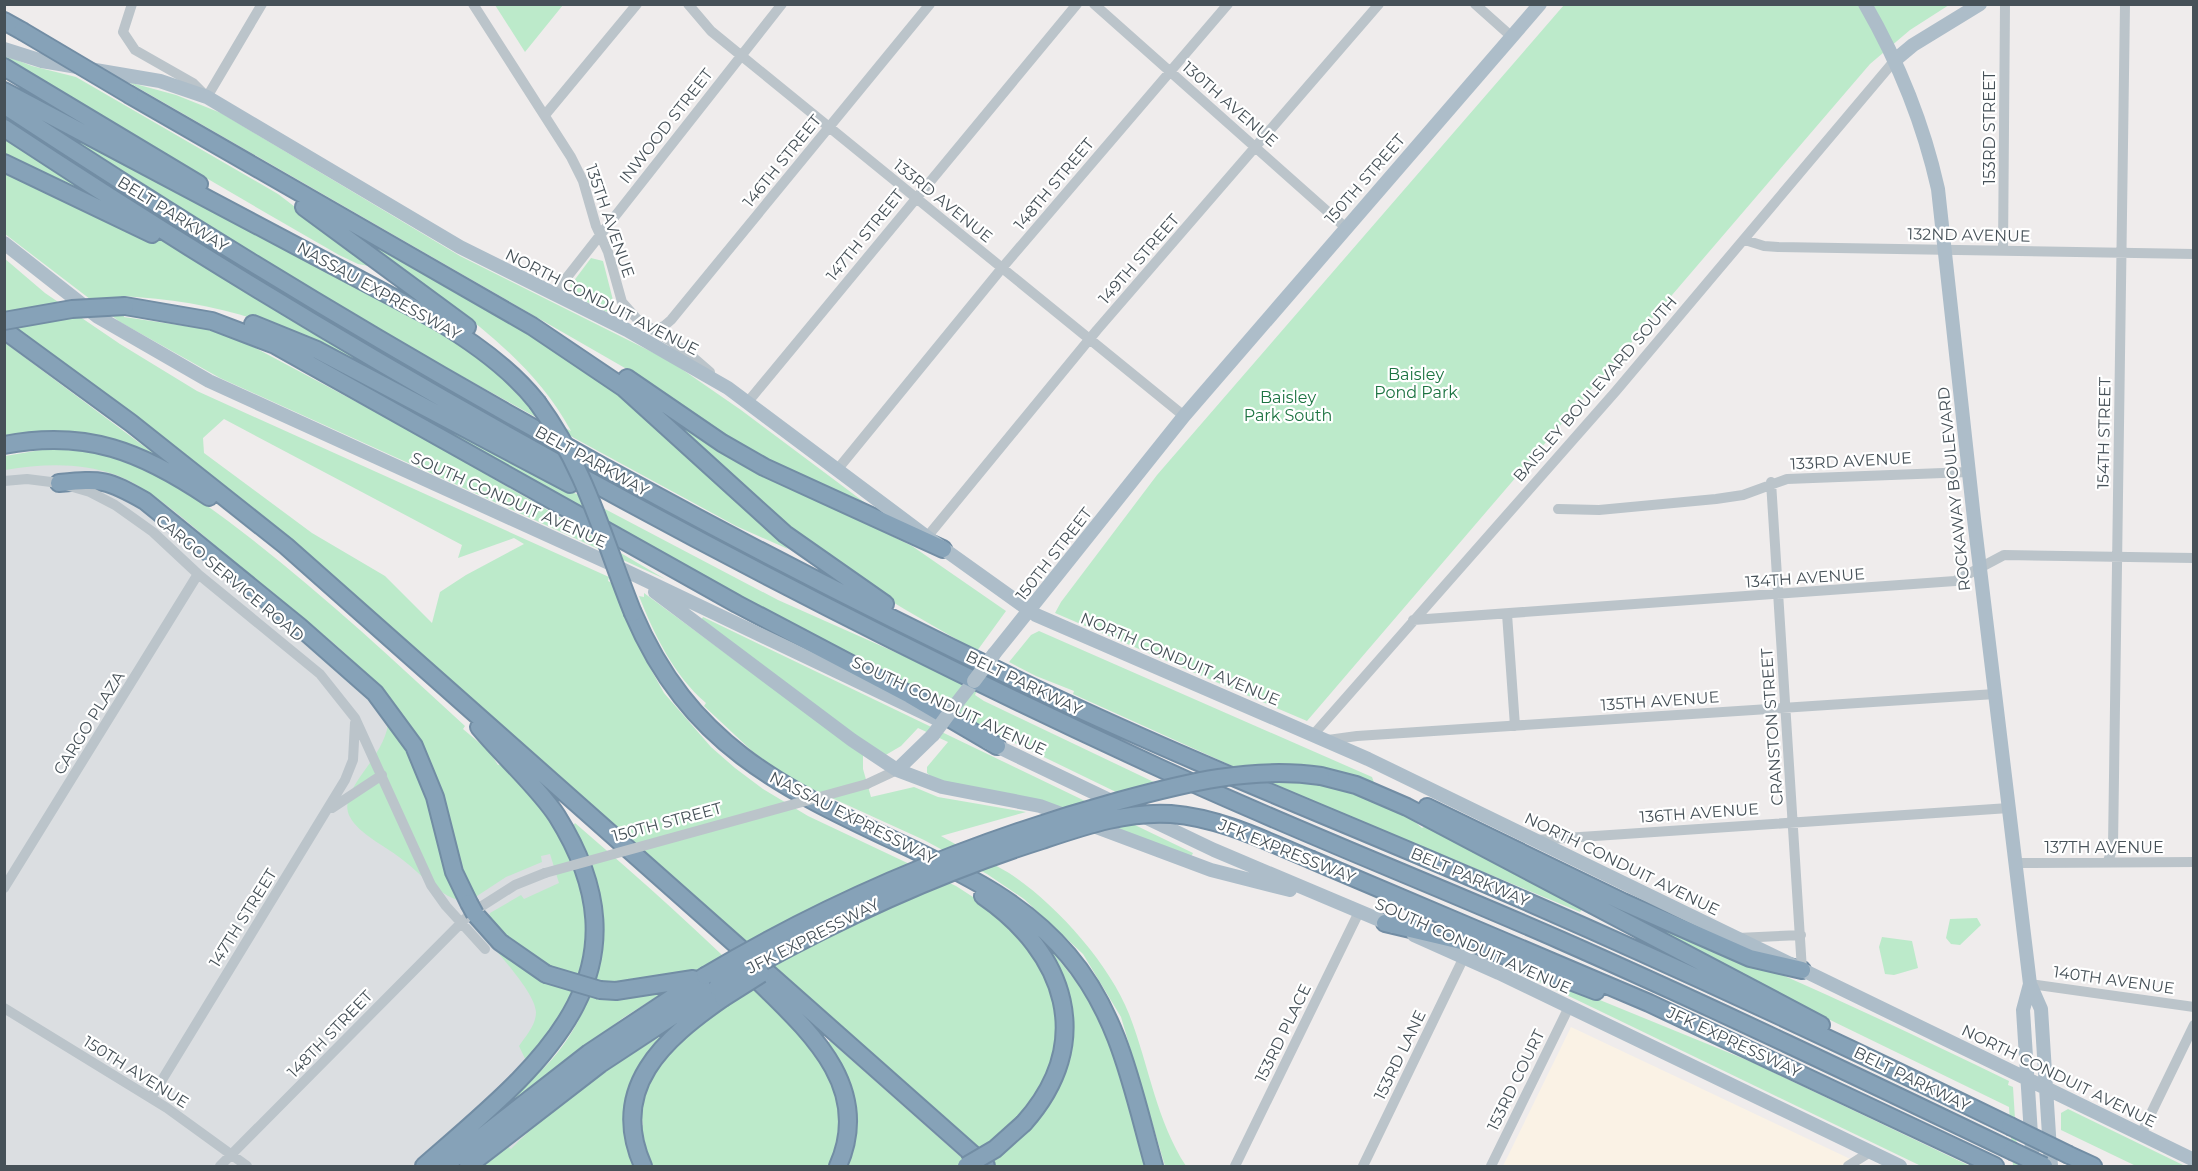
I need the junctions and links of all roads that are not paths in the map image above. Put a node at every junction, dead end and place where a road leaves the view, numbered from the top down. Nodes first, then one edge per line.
1 (132, 4) edge
2 (262, 4) edge
3 (473, 4) edge
4 (637, 4) edge
5 (688, 4) edge
6 (782, 4) edge
7 (930, 4) edge
8 (1077, 4) edge
9 (1094, 4) edge
10 (1228, 4) edge
11 (1379, 4) edge
12 (1475, 4) edge
13 (1540, 4) edge
14 (1865, 4) edge
15 (1980, 4) edge
16 (2005, 4) edge
17 (2125, 4) edge
18 (4, 21) edge
19 (1512, 37) junction
20 (4, 49) edge
21 (741, 55) junction
22 (1895, 60) junction
23 (4, 67) edge
24 (1170, 71) junction
25 (4, 91) edge
26 (207, 97) junction
27 (4, 105) edge
28 (545, 115) junction
29 (829, 127) junction
30 (4, 128) edge
31 (1255, 146) junction
32 (220, 149) junction
33 (4, 163) edge
34 (915, 197) junction
35 (1346, 227) junction
36 (600, 235) junction
37 (282, 238) junction
38 (1745, 240) junction
39 (4, 243) edge
40 (1945, 250) junction
41 (2003, 251) junction
42 (2121, 253) junction
43 (2193, 254) edge
44 (209, 260) junction
45 (1002, 268) junction
46 (553, 295) junction
47 (125, 306) junction
48 (4, 321) edge
49 (532, 326) junction
50 (4, 330) edge
51 (652, 330) junction
52 (1089, 339) junction
53 (526, 388) junction
54 (728, 388) junction
55 (747, 403) junction
56 (1184, 416) junction
57 (4, 445) edge
58 (837, 470) junction
59 (1969, 472) junction
60 (4, 481) edge
61 (1771, 482) junction
62 (59, 483) junction
63 (1558, 509) dead end
64 (927, 537) junction
65 (286, 546) junction
66 (943, 549) junction
67 (2117, 557) junction
68 (2193, 558) edge
69 (622, 569) junction
70 (1979, 569) junction
71 (198, 574) junction
72 (765, 575) junction
73 (1779, 595) junction
74 (1030, 611) junction
75 (1507, 614) junction
76 (1413, 620) junction
77 (956, 650) junction
78 (435, 677) junction
79 (1995, 694) junction
80 (1786, 708) junction
81 (355, 718) junction
82 (1515, 726) junction
83 (1314, 734) junction
84 (1328, 740) junction
85 (997, 746) junction
86 (897, 770) junction
87 (382, 775) junction
88 (2009, 808) junction
89 (584, 809) junction
90 (326, 812) junction
91 (1793, 821) junction
92 (888, 838) junction
93 (1536, 840) junction
94 (1523, 860) junction
95 (2108, 861) junction
96 (2193, 862) edge
97 (2016, 863) junction
98 (4, 888) edge
99 (1327, 898) junction
100 (1359, 912) junction
101 (461, 921) junction
102 (1385, 923) junction
103 (1801, 935) junction
104 (1735, 938) junction
105 (485, 949) dead end
106 (1464, 957) junction
107 (1802, 970) junction
108 (2030, 984) junction
109 (715, 987) junction
110 (1569, 1007) junction
111 (2193, 1007) edge
112 (4, 1008) edge
113 (2193, 1025) edge
114 (1756, 1052) junction
115 (1915, 1080) junction
116 (2030, 1080) junction
117 (2045, 1088) junction
118 (151, 1098) junction
119 (2141, 1134) junction
120 (1870, 1152) junction
121 (232, 1155) junction
122 (2193, 1160) edge
123 (220, 1167) edge
124 (247, 1167) edge
125 (424, 1167) edge
126 (444, 1167) edge
127 (468, 1167) edge
128 (643, 1167) edge
129 (838, 1167) edge
130 (966, 1167) edge
131 (986, 1167) edge
132 (1154, 1167) edge
133 (1235, 1167) edge
134 (1363, 1167) edge
135 (1491, 1167) edge
136 (1848, 1167) edge
137 (1900, 1167) edge
138 (1995, 1167) edge
139 (2033, 1167) edge
140 (2044, 1167) edge
141 (2051, 1167) edge
142 (2093, 1167) edge

1 - 26 street, NORTH CONDUIT AVENUE
2 - 26 street
3 - 28 street, 135TH AVENUE
4 - 28 street
5 - 21 street, 133RD AVENUE
6 - 21 street, INWOOD STREET
7 - 29 street, 146TH STREET
8 - 34 street, 147TH STREET
9 - 24 street, 130TH AVENUE
10 - 24 street, 148TH STREET
11 - 31 street, 149TH STREET
12 - 19 street
13 - 19 main road, 150TH STREET
14 - 22 main road, ROCKAWAY BOULEVARD
15 - 22 main road
16 - 41 street, 153RD STREET
17 - 42 street, 154TH STREET
18 - 32 highway, bridge
19 - 35 main road, 150TH STREET
20 - 26 main road, NORTH CONDUIT AVENUE
21 - 29 street, 133RD AVENUE
21 - 36 street, INWOOD STREET
22 - 38 street, BAISLEY BOULEVARD SOUTH
22 - 40 main road, ROCKAWAY BOULEVARD
23 - 37 highway
24 - 31 street, 130TH AVENUE
24 - 45 street, 148TH STREET
25 - 37 highway
26 - 46 main road, NORTH CONDUIT AVENUE
27 - 77 highway, BELT PARKWAY
28 - 36 street, 135TH AVENUE
29 - 34 street, 133RD AVENUE
29 - 51 street, 146TH STREET
30 - 44 highway, BELT PARKWAY
31 - 35 street, 130TH AVENUE
31 - 52 street, 149TH STREET
32 - 49 highway
32 - 53 highway
33 - 44 highway
34 - 45 street, 133RD AVENUE
34 - 55 street, 147TH STREET
35 - 56 main road, 150TH STREET
36 - 46 street, INWOOD STREET
36 - 51 street, 135TH AVENUE
37 - 53 highway, NASSAU EXPRESSWAY
38 - 40 street, 132ND AVENUE
38 - 76 street, BAISLEY BOULEVARD SOUTH
39 - 69 main road, SOUTH CONDUIT AVENUE
40 - 41 street, 132ND AVENUE
40 - 59 main road, ROCKAWAY BOULEVARD
41 - 42 street, 132ND AVENUE
42 - 43 street, 132ND AVENUE
42 - 67 street, 154TH STREET
44 - 72 highway, BELT PARKWAY
45 - 52 street, 133RD AVENUE
45 - 58 street, 148TH STREET
46 - 54 main road, NORTH CONDUIT AVENUE
47 - 48 highway, bridge
47 - 72 highway
47 - 85 highway
49 - 66 highway
49 - 77 highway
50 - 65 highway
51 - 54 street, 135TH AVENUE
52 - 56 street, 133RD AVENUE
52 - 64 street, 149TH STREET
53 - 92 highway, NASSAU EXPRESSWAY, bridge
54 - 55 main road, NORTH CONDUIT AVENUE
55 - 58 main road, NORTH CONDUIT AVENUE
56 - 74 main road, 150TH STREET
57 - 65 highway
58 - 64 main road, NORTH CONDUIT AVENUE
59 - 61 street, 133RD AVENUE
59 - 70 main road, ROCKAWAY BOULEVARD
60 - 62 street, CARGO SERVICE ROAD
61 - 63 street, 133RD AVENUE
61 - 73 street, CRANSTON STREET
62 - 71 street, CARGO SERVICE ROAD
62 - 109 highway, bridge
64 - 66 main road, NORTH CONDUIT AVENUE
65 - 78 highway
66 - 74 main road, NORTH CONDUIT AVENUE
67 - 68 street, 134TH AVENUE
67 - 70 street, 134TH AVENUE
67 - 95 street, 154TH STREET
69 - 85 main road, SOUTH CONDUIT AVENUE
69 - 86 main road
70 - 73 street, 134TH AVENUE
70 - 79 main road, ROCKAWAY BOULEVARD
71 - 81 street, CARGO SERVICE ROAD
71 - 98 street, CARGO PLAZA
72 - 140 highway, BELT PARKWAY, bridge
73 - 75 street, 134TH AVENUE
73 - 80 street, CRANSTON STREET
74 - 83 main road, NORTH CONDUIT AVENUE
74 - 86 main road, 150TH STREET, bridge
75 - 76 street, 134TH AVENUE
75 - 82 street
76 - 83 street, BAISLEY BOULEVARD SOUTH
77 - 115 highway, BELT PARKWAY
78 - 89 highway
78 - 125 highway
79 - 80 street, 135TH AVENUE
79 - 88 main road, ROCKAWAY BOULEVARD
80 - 82 street, 135TH AVENUE
80 - 91 street, CRANSTON STREET
81 - 87 street, CARGO SERVICE ROAD
81 - 90 street
82 - 84 street, 135TH AVENUE
83 - 84 main road, NORTH CONDUIT AVENUE
84 - 93 main road, NORTH CONDUIT AVENUE
85 - 99 main road, SOUTH CONDUIT AVENUE
86 - 99 main road
86 - 101 street, 150TH STREET, bridge
87 - 90 street, 147TH STREET
87 - 101 street, CARGO SERVICE ROAD
88 - 91 street, 136TH AVENUE
88 - 97 main road, ROCKAWAY BOULEVARD
89 - 129 highway
89 - 131 highway
90 - 118 street, 147TH STREET
91 - 93 street, 136TH AVENUE
91 - 103 street, CRANSTON STREET
92 - 130 highway, bridge
92 - 132 highway, NASSAU EXPRESSWAY
93 - 104 main road, NORTH CONDUIT AVENUE
94 - 107 highway
94 - 109 highway, JFK EXPRESSWAY, bridge
94 - 115 highway
95 - 96 street, 137TH AVENUE
95 - 97 street, 137TH AVENUE
97 - 108 main road, ROCKAWAY BOULEVARD
99 - 100 main road, SOUTH CONDUIT AVENUE
100 - 102 main road, SOUTH CONDUIT AVENUE
100 - 133 street, 153RD PLACE
101 - 105 street, CARGO SERVICE ROAD
101 - 121 street, 148TH STREET
102 - 106 main road, SOUTH CONDUIT AVENUE
102 - 114 highway
103 - 104 street
103 - 107 street, CRANSTON STREET
104 - 107 main road, NORTH CONDUIT AVENUE
106 - 110 main road, SOUTH CONDUIT AVENUE
106 - 134 street, 153RD LANE
107 - 116 main road, NORTH CONDUIT AVENUE
108 - 111 street, 140TH AVENUE
108 - 116 main road, ROCKAWAY BOULEVARD
108 - 117 main road, ROCKAWAY BOULEVARD
109 - 114 highway, JFK EXPRESSWAY, bridge
109 - 126 highway, JFK EXPRESSWAY
109 - 127 highway, JFK EXPRESSWAY
109 - 128 highway
110 - 120 main road, SOUTH CONDUIT AVENUE
110 - 135 street, 153RD COURT
112 - 118 street, 150TH AVENUE
113 - 119 street
114 - 138 highway, JFK EXPRESSWAY
115 - 142 highway, BELT PARKWAY, bridge
116 - 117 main road, NORTH CONDUIT AVENUE
116 - 139 main road, ROCKAWAY BOULEVARD
117 - 119 main road, NORTH CONDUIT AVENUE
117 - 141 main road, ROCKAWAY BOULEVARD
118 - 121 street, 150TH AVENUE
119 - 122 main road, NORTH CONDUIT AVENUE
120 - 136 street
120 - 137 main road, SOUTH CONDUIT AVENUE
121 - 123 street, 148TH STREET
121 - 124 street, 150TH AVENUE

